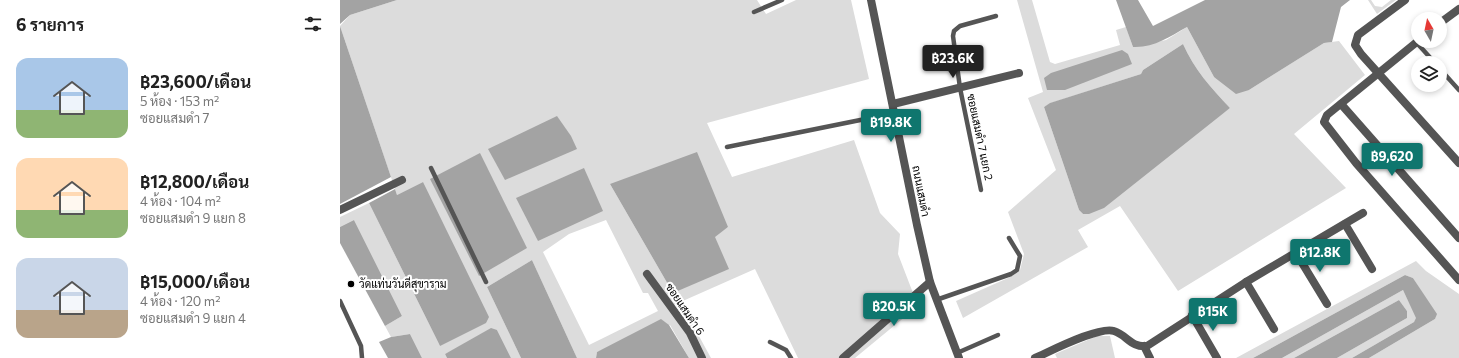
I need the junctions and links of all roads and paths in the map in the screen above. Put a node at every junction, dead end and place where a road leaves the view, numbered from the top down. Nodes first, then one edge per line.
1 (782, 0) edge
2 (871, 0) edge
3 (1405, 0) edge
4 (754, 12) dead end
5 (1457, 13) edge
6 (996, 16) dead end
7 (1447, 19) edge
8 (1411, 46) edge
9 (1423, 48) edge
10 (1429, 56) edge
11 (1019, 73) dead end
12 (1379, 73) junction
13 (1447, 77) edge
14 (960, 88) junction
15 (1459, 90) edge
16 (892, 104) junction
17 (1341, 104) junction
18 (895, 113) junction
19 (727, 147) dead end
20 (1459, 163) edge
21 (431, 168) dead end
22 (402, 180) dead end
23 (981, 190) dead end
24 (340, 210) edge
25 (1363, 213) dead end
26 (1345, 224) junction
27 (1009, 238) dead end
28 (1459, 238) edge
29 (1296, 253) junction
30 (1372, 269) dead end
31 (647, 274) dead end
32 (1459, 280) edge
33 (486, 282) dead end
34 (930, 282) junction
35 (1246, 282) junction
36 (936, 300) junction
37 (340, 301) edge
38 (1327, 304) dead end
39 (1192, 315) junction
40 (1274, 329) dead end
41 (998, 335) dead end
42 (770, 342) dead end
43 (1144, 346) junction
44 (958, 356) edge
45 (362, 358) edge
46 (702, 358) edge
47 (791, 358) edge
48 (843, 358) edge
49 (1035, 358) edge
50 (1150, 358) edge
51 (1217, 358) edge

1 - 4 lane
2 - 16 street, ถนนแสมดำ
3 - 12 street
5 - 7 street
6 - 14 lane, ซอยแสมดำ 7 แยก 2
8 - 12 street
9 - 10 lane
11 - 14 street
12 - 17 street
12 - 20 street
13 - 15 lane
14 - 16 street
14 - 23 lane, ซอยแสมดำ 7 แยก 2
16 - 18 street, ถนนแสมดำ
17 - 28 street
17 - 32 street
18 - 19 lane
18 - 34 street, ถนนแสมดำ
21 - 33 lane
22 - 24 street
25 - 26 street
26 - 29 street
26 - 30 street
27 - 36 lane
29 - 35 street
29 - 38 street
31 - 46 street, ซอยแสมดำ 6
34 - 36 street, ถนนแสมดำ
34 - 48 street
35 - 39 street
35 - 40 street
36 - 44 street, ถนนแสมดำ
37 - 45 lane
39 - 43 street
39 - 51 street
41 - 44 lane
42 - 47 lane
43 - 49 street
43 - 50 street

